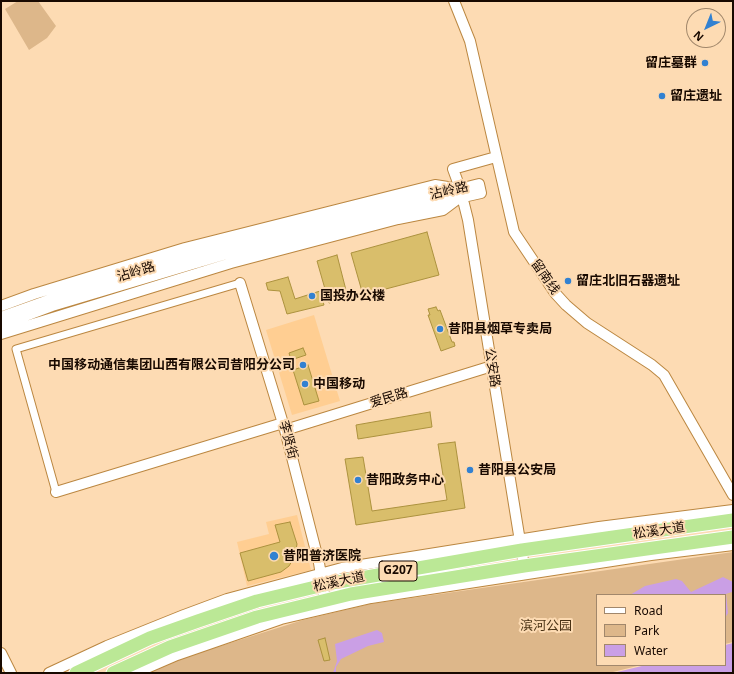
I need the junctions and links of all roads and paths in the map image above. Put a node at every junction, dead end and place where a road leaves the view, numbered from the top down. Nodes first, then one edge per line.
1 (454, 1) edge
2 (496, 157) junction
3 (461, 192) junction
4 (240, 283) joint
5 (1, 306) edge
6 (1, 317) edge
7 (1, 324) edge
8 (1, 334) edge
9 (492, 366) junction
10 (284, 426) junction
11 (56, 492) joint
12 (733, 495) edge
13 (733, 510) edge
14 (733, 520) edge
15 (733, 537) edge
16 (521, 545) junction
17 (733, 545) edge
18 (524, 566) junction
19 (321, 579) junction
20 (325, 600) junction
21 (1, 653) edge
22 (11, 673) edge
23 (49, 673) edge
24 (76, 673) edge
25 (113, 673) edge
26 (135, 673) edge

1 - 2 street, 留南线
2 - 3 street, 公安路
2 - 12 street, 留南线
3 - 5 street
3 - 6 street, 沾岭路
3 - 7 street, 沾岭路
3 - 8 street
3 - 9 street, 公安路
4 - 10 street, 李贤街
4 - 11 street
9 - 10 street, 爱民路
9 - 16 street, 公安路
10 - 11 street, 爱民路
10 - 19 street, 李贤街
13 - 16 street
14 - 16 highway, 松溪大道 / G207
15 - 18 highway, 松溪大道 / G207
16 - 18 street, 公安路
16 - 19 highway, 松溪大道 / G207
17 - 26 street
18 - 20 highway, 松溪大道 / G207
19 - 20 street, 李贤街
19 - 23 street
19 - 24 highway, 松溪大道 / G207
20 - 25 highway, 松溪大道 / G207
21 - 22 street

